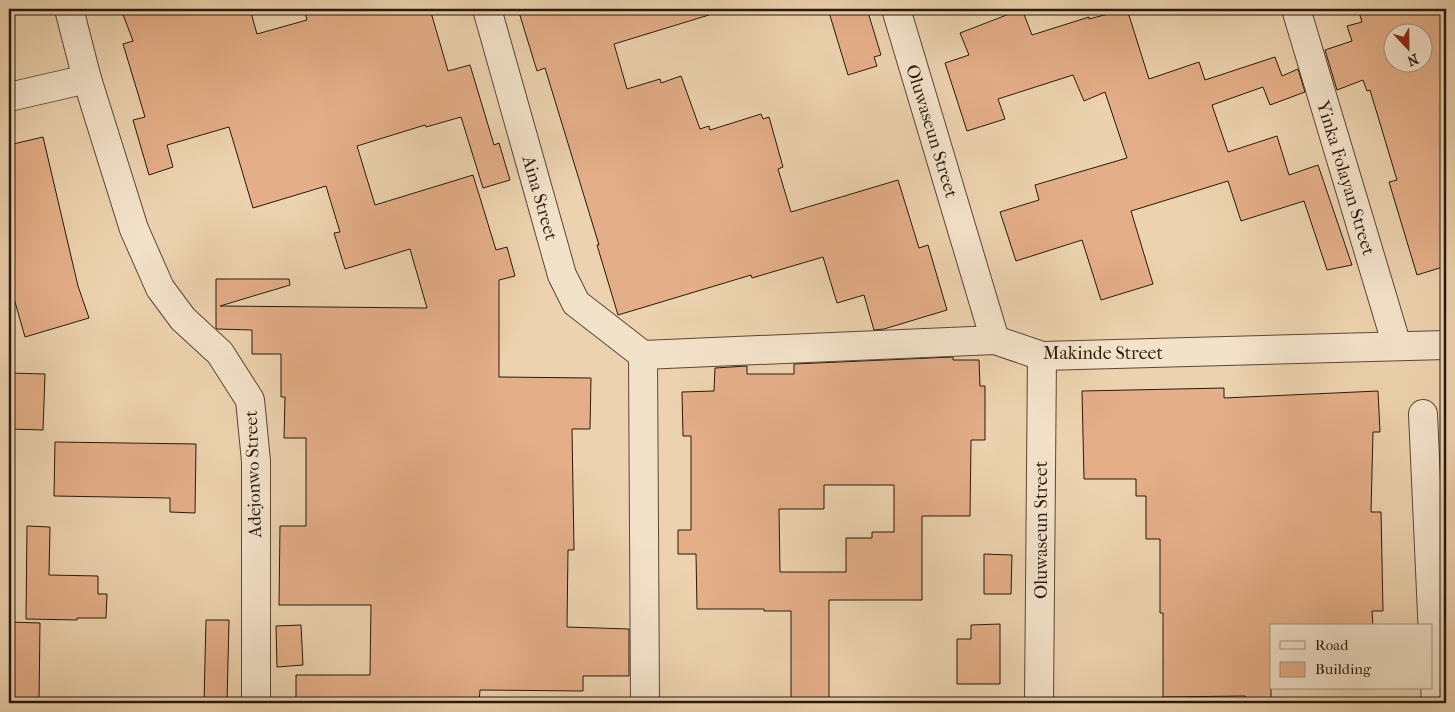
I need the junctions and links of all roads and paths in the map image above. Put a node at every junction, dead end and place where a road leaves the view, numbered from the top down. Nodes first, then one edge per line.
1 (69, 9) edge
2 (487, 9) edge
3 (896, 9) edge
4 (1296, 9) edge
5 (87, 80) junction
6 (9, 97) edge
7 (995, 340) junction
8 (1446, 345) edge
9 (1397, 346) junction
10 (643, 355) junction
11 (1042, 356) junction
12 (1423, 414) dead end
13 (256, 703) edge
14 (645, 703) edge
15 (1039, 703) edge
16 (1436, 703) edge

1 - 5 street, Adejonwo Street
2 - 10 street, Aina Street
3 - 7 street, Oluwaseun Street
4 - 9 street, Yinka Folayan Street
5 - 6 street
5 - 13 street, Adejonwo Street
7 - 10 street, Makinde Street
7 - 11 street, Makinde Street
8 - 9 street, Makinde Street
9 - 11 street, Makinde Street
10 - 14 street
11 - 15 street, Oluwaseun Street
12 - 16 street

